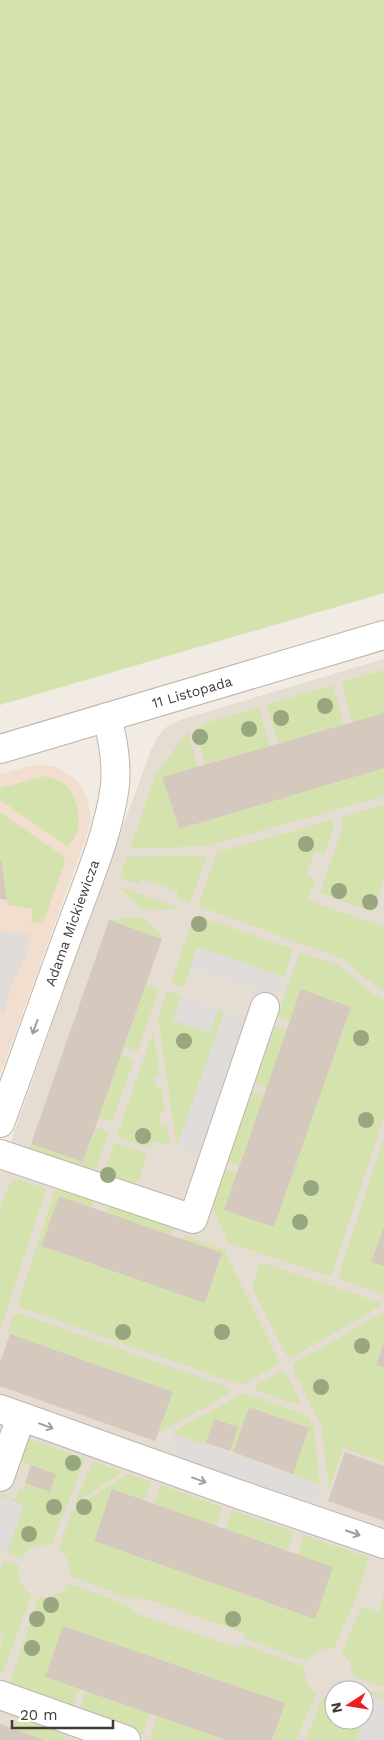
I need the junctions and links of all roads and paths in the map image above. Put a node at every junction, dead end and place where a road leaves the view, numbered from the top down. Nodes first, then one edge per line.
1 (384, 635) edge
2 (107, 717) junction
3 (0, 749) edge
4 (265, 1008) dead end
5 (0, 1123) edge
6 (0, 1154) edge
7 (10, 1413) edge
8 (0, 1476) edge
9 (384, 1544) edge
10 (0, 1695) edge
11 (126, 1740) edge

1 - 2 street, 11 Listopada
2 - 3 street, 11 Listopada
2 -> 5 street, Adama Mickiewicza
4 - 6 street
7 - 8 street
7 -> 9 street
10 - 11 street

